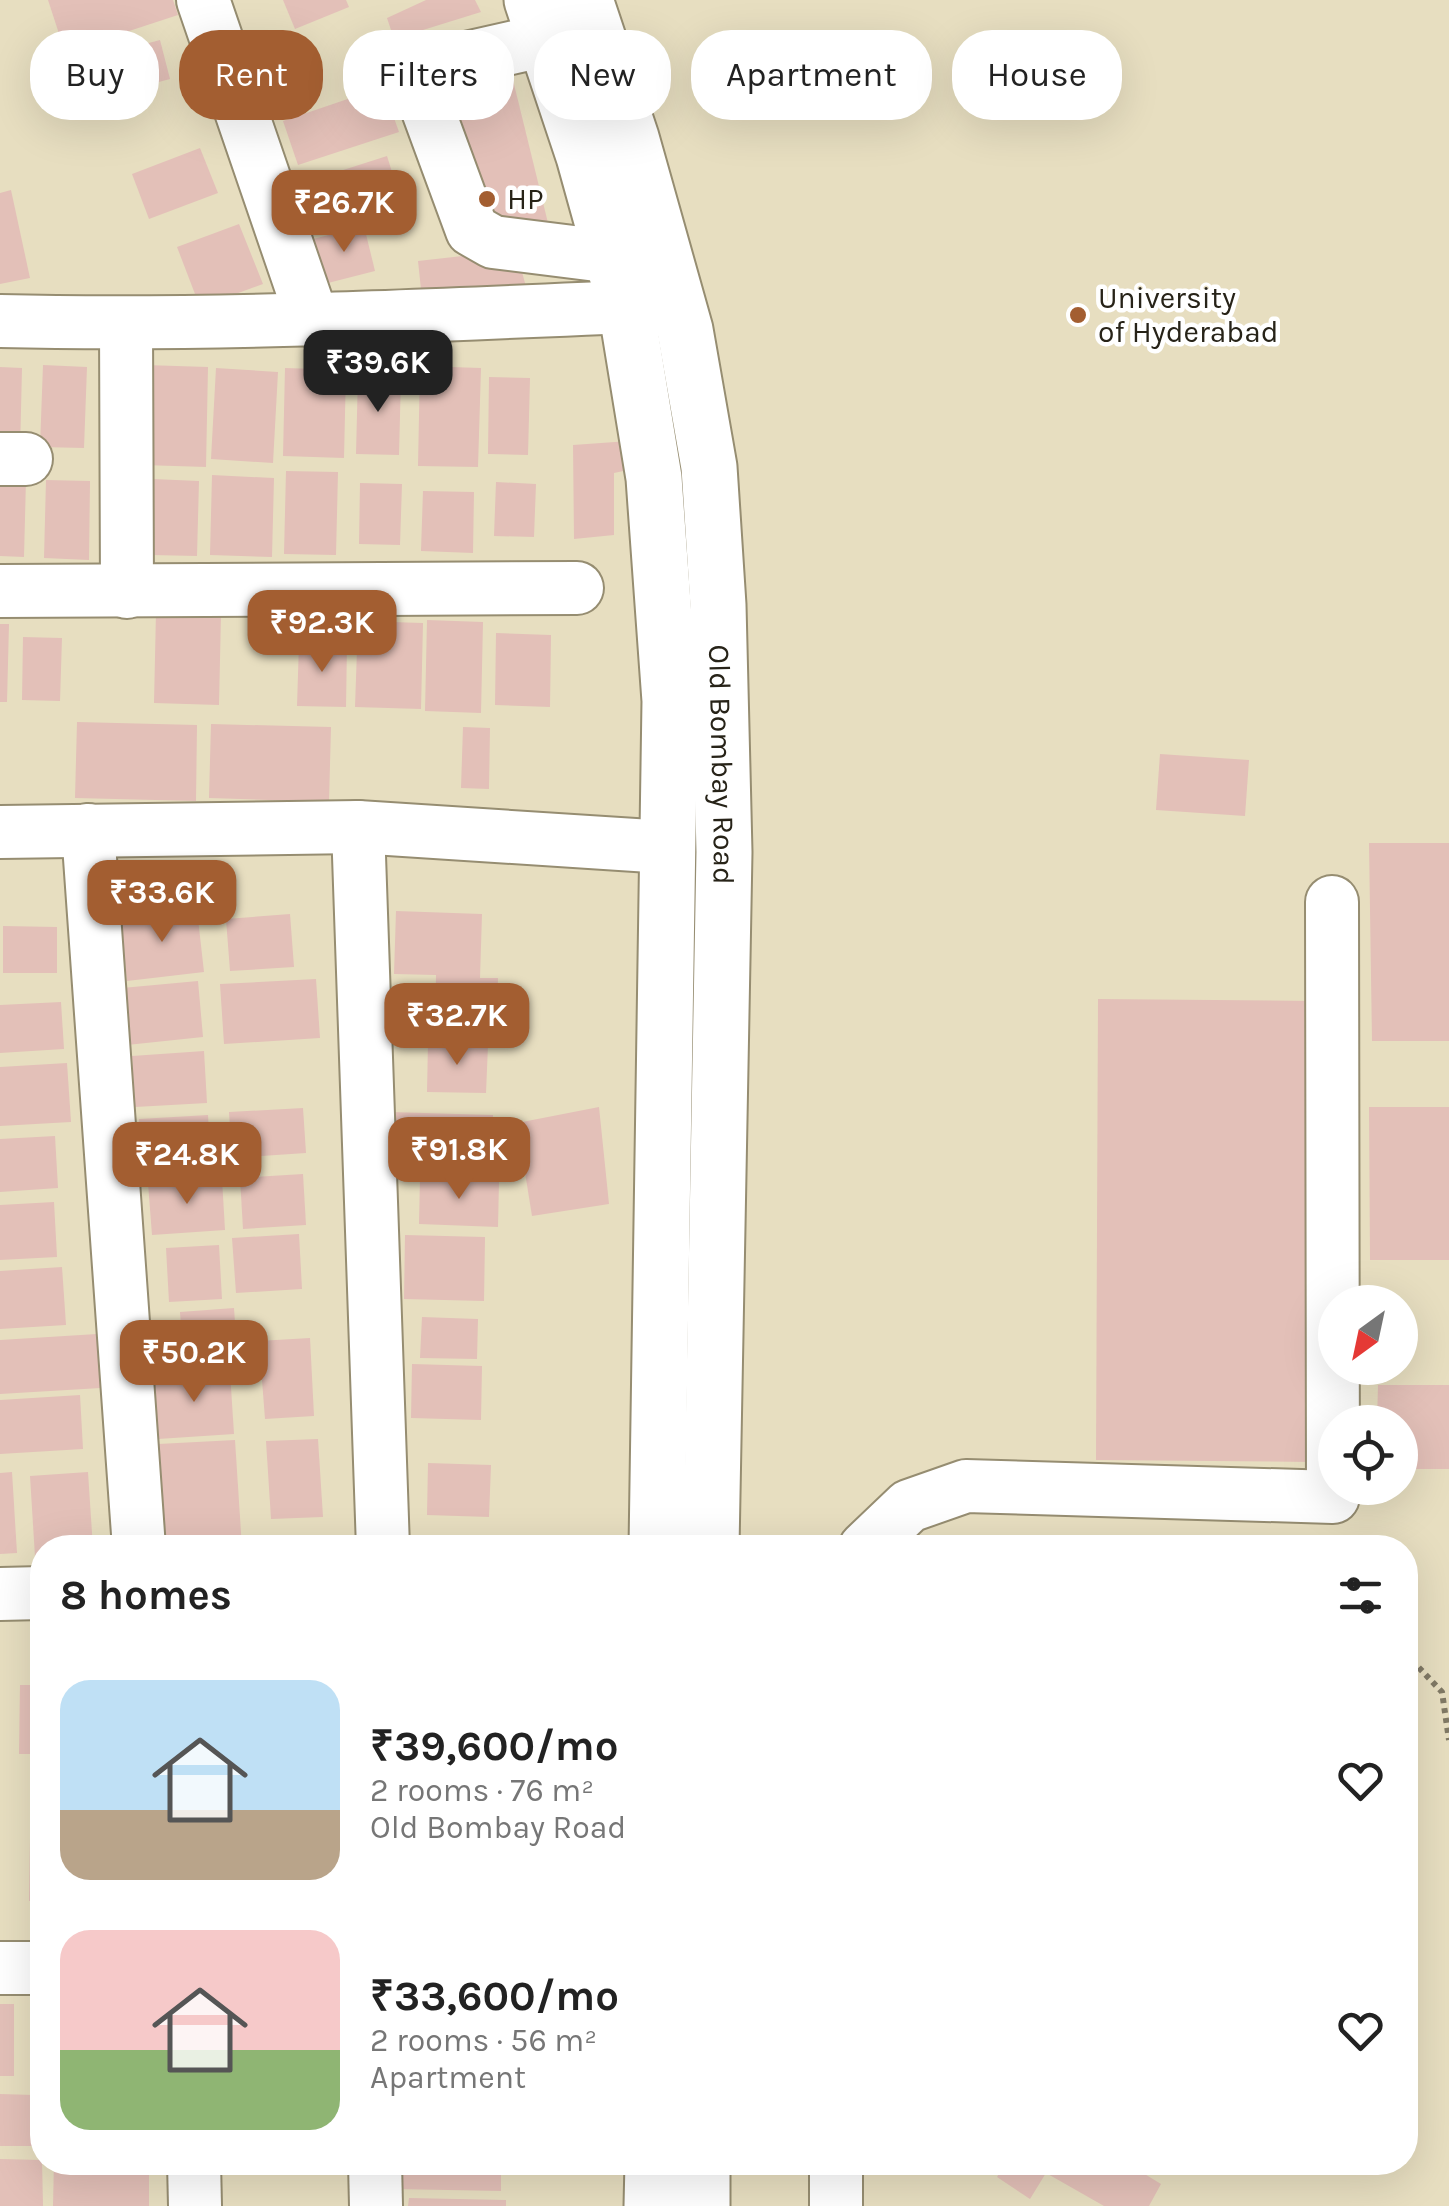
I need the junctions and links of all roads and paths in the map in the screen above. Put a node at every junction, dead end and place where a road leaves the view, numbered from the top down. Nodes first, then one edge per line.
1 (203, 0) edge
2 (585, 0) edge
3 (539, 20) edge
4 (620, 282) junction
5 (0, 321) edge
6 (313, 321) junction
7 (126, 324) junction
8 (577, 588) dead end
9 (0, 592) edge
10 (127, 592) junction
11 (358, 826) junction
12 (88, 830) junction
13 (0, 832) edge
14 (666, 846) junction
15 (1332, 902) dead end
16 (139, 1535) edge
17 (383, 1535) edge
18 (657, 1535) edge
19 (711, 1535) edge
20 (879, 1535) edge
21 (30, 1593) edge
22 (0, 1594) edge
23 (1418, 1667) edge
24 (1449, 1740) edge
25 (0, 1968) edge
26 (30, 1968) edge
27 (194, 2175) edge
28 (376, 2175) edge
29 (653, 2175) edge
30 (702, 2175) edge
31 (836, 2175) edge
32 (195, 2206) edge
33 (376, 2206) edge
34 (652, 2206) edge
35 (702, 2206) edge
36 (836, 2206) edge

1 - 6 street
2 - 19 main road, Old Bombay Road
3 - 4 main road, Old Bombay Road
3 - 4 street
4 - 6 street
4 - 14 main road, Old Bombay Road
5 - 7 street
6 - 7 street
7 - 10 street
8 - 10 street
9 - 10 street
11 - 12 street
11 - 14 street
11 - 17 street
12 - 13 street
12 - 16 street
14 - 18 main road, Old Bombay Road
15 - 20 street
21 - 22 street
23 - 24 path
25 - 26 street
27 - 32 street
28 - 33 street
29 - 34 main road
30 - 35 main road
31 - 36 street

